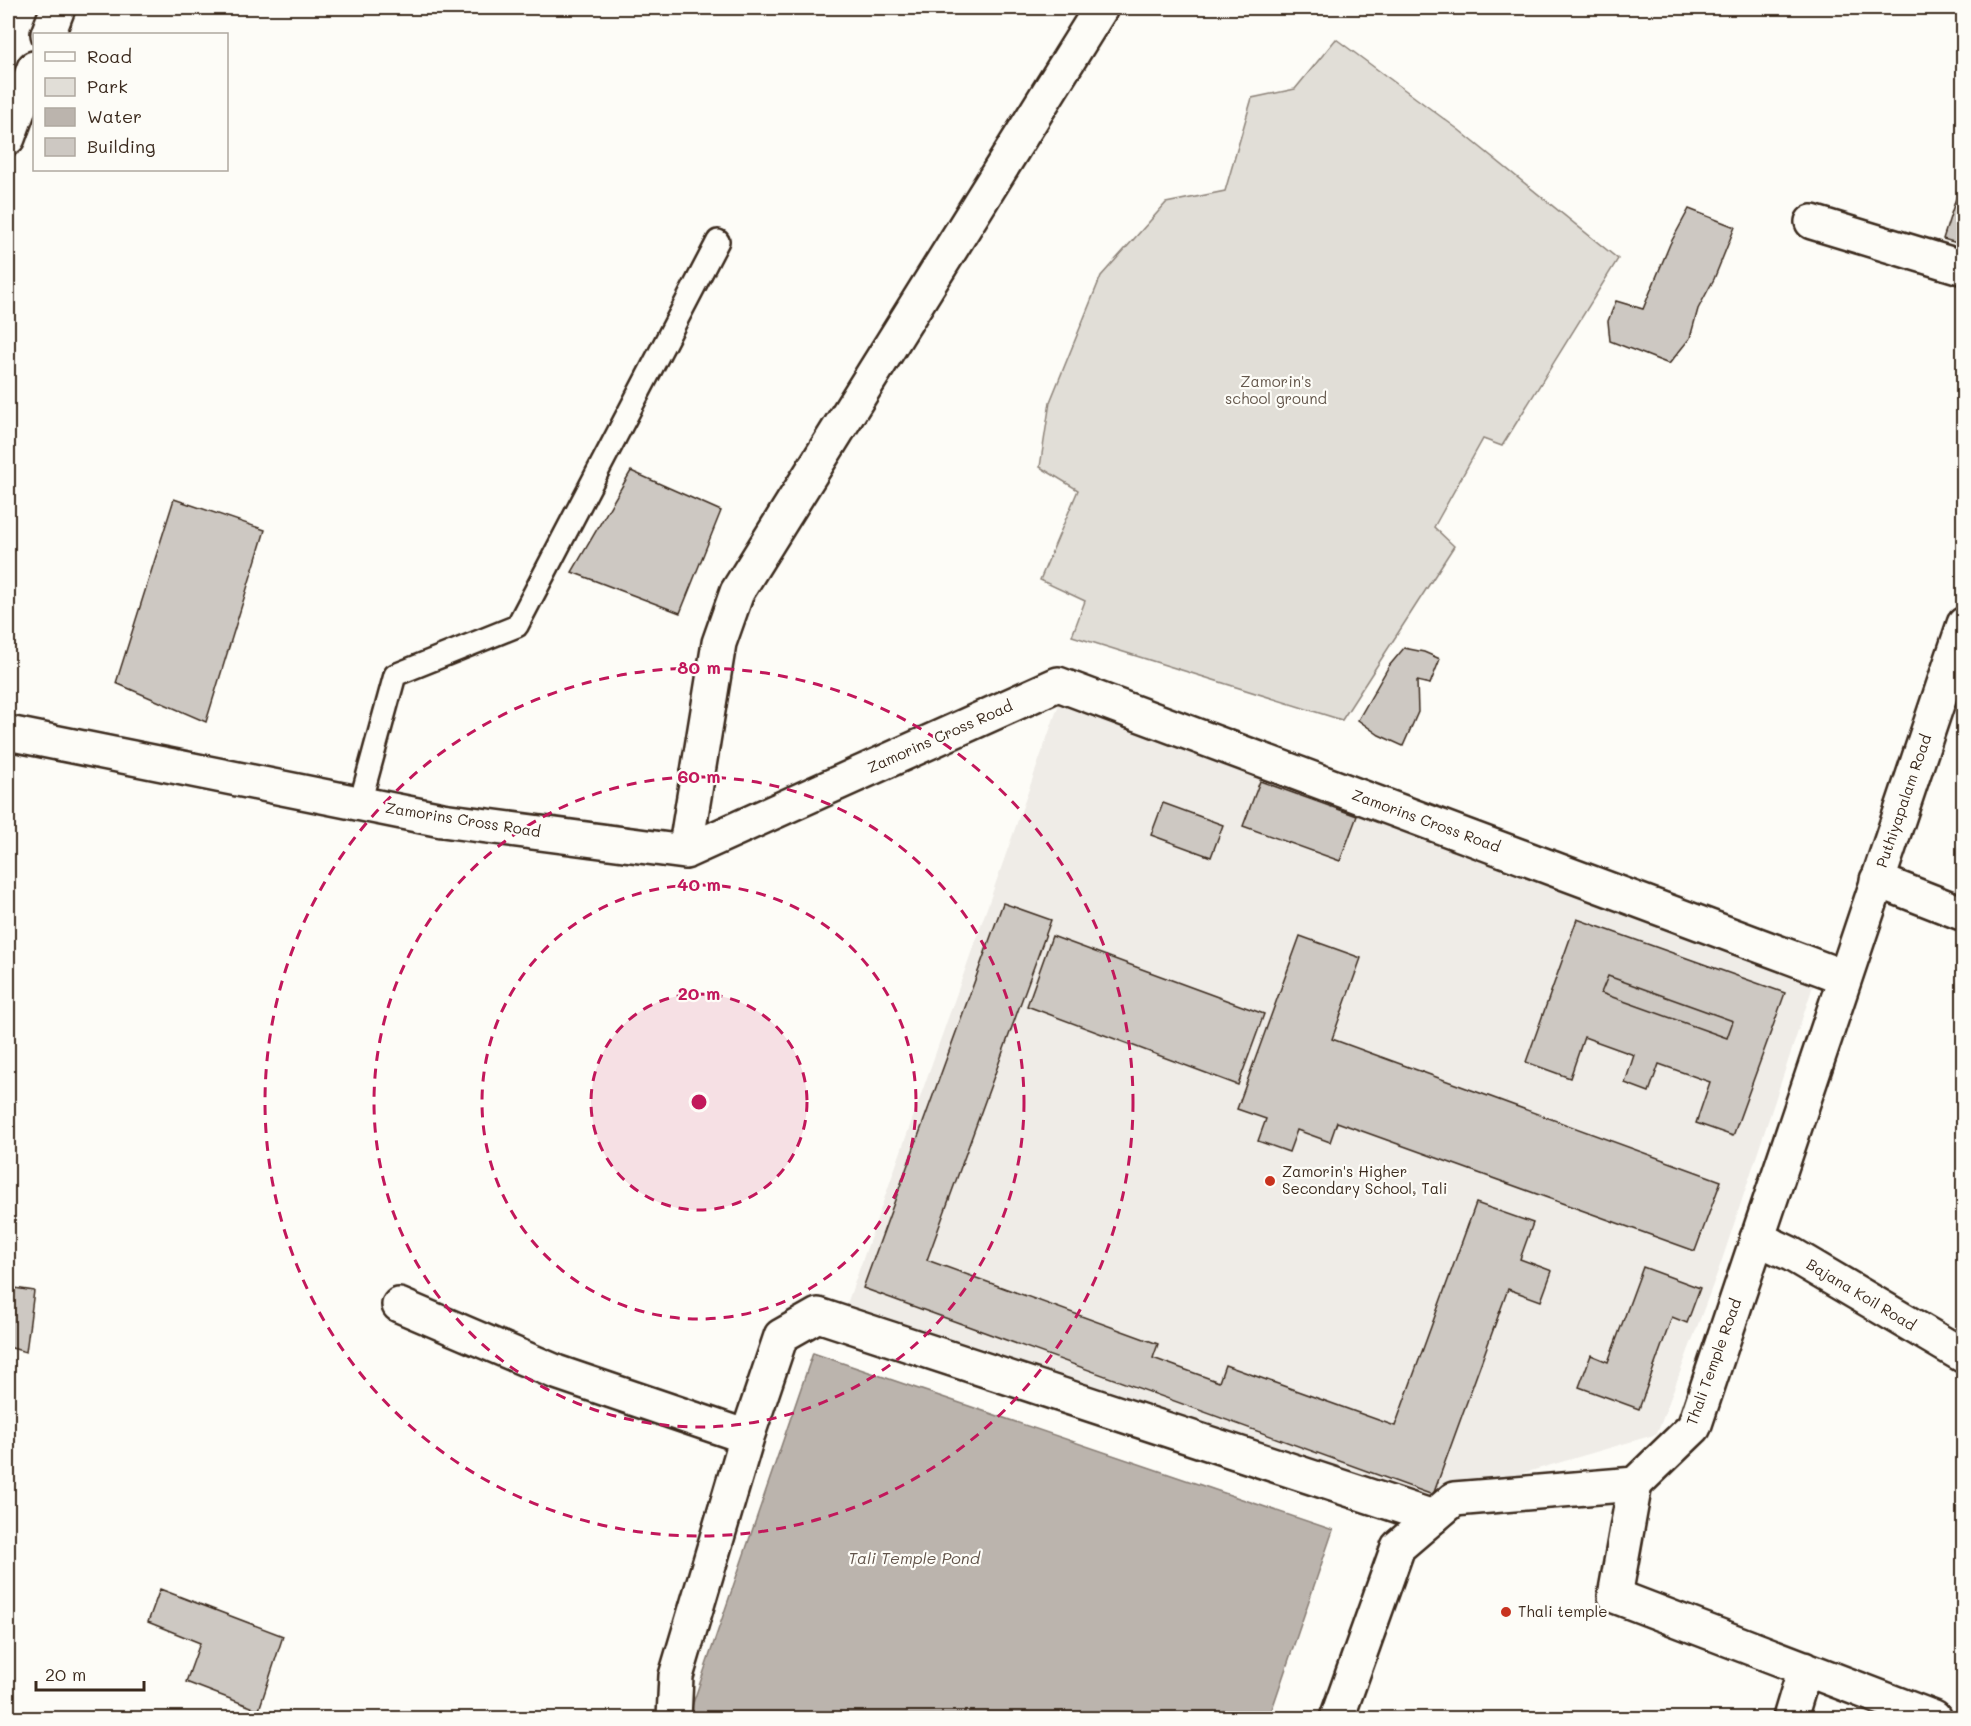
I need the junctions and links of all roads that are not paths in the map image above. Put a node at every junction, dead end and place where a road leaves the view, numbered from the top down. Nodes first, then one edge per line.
1 (58, 8) edge
2 (1101, 8) edge
3 (48, 33) edge
4 (33, 72) edge
5 (8, 138) edge
6 (1812, 222) dead end
7 (718, 241) dead end
8 (1964, 268) edge
9 (1964, 624) edge
10 (8, 733) edge
11 (360, 803) junction
12 (686, 852) junction
13 (1877, 880) junction
14 (1964, 914) edge
15 (1844, 977) junction
16 (1757, 1238) junction
17 (399, 1305) dead end
18 (1964, 1356) edge
19 (747, 1437) junction
20 (1635, 1484) junction
21 (1433, 1517) junction
22 (1805, 1668) junction
23 (674, 1719) edge
24 (1337, 1719) edge
25 (1790, 1719) edge
26 (1934, 1719) edge

1 - 3 street
2 - 12 street
4 - 5 street
6 - 8 street
7 - 11 lane
9 - 13 street, Puthiyapalam Road
10 - 11 street, Zamorins Cross Road
11 - 12 street, Zamorins Cross Road
12 - 15 street, Zamorins Cross Road
13 - 14 street
13 - 15 street, Puthiyapalam Road
15 - 16 street, Thali Temple Road
16 - 18 street, Bajana Koil Road
16 - 20 street, Thali Temple Road
17 - 19 street
19 - 21 street
19 - 23 street
20 - 21 street
20 - 22 street
21 - 24 street
22 - 25 street
22 - 26 street

